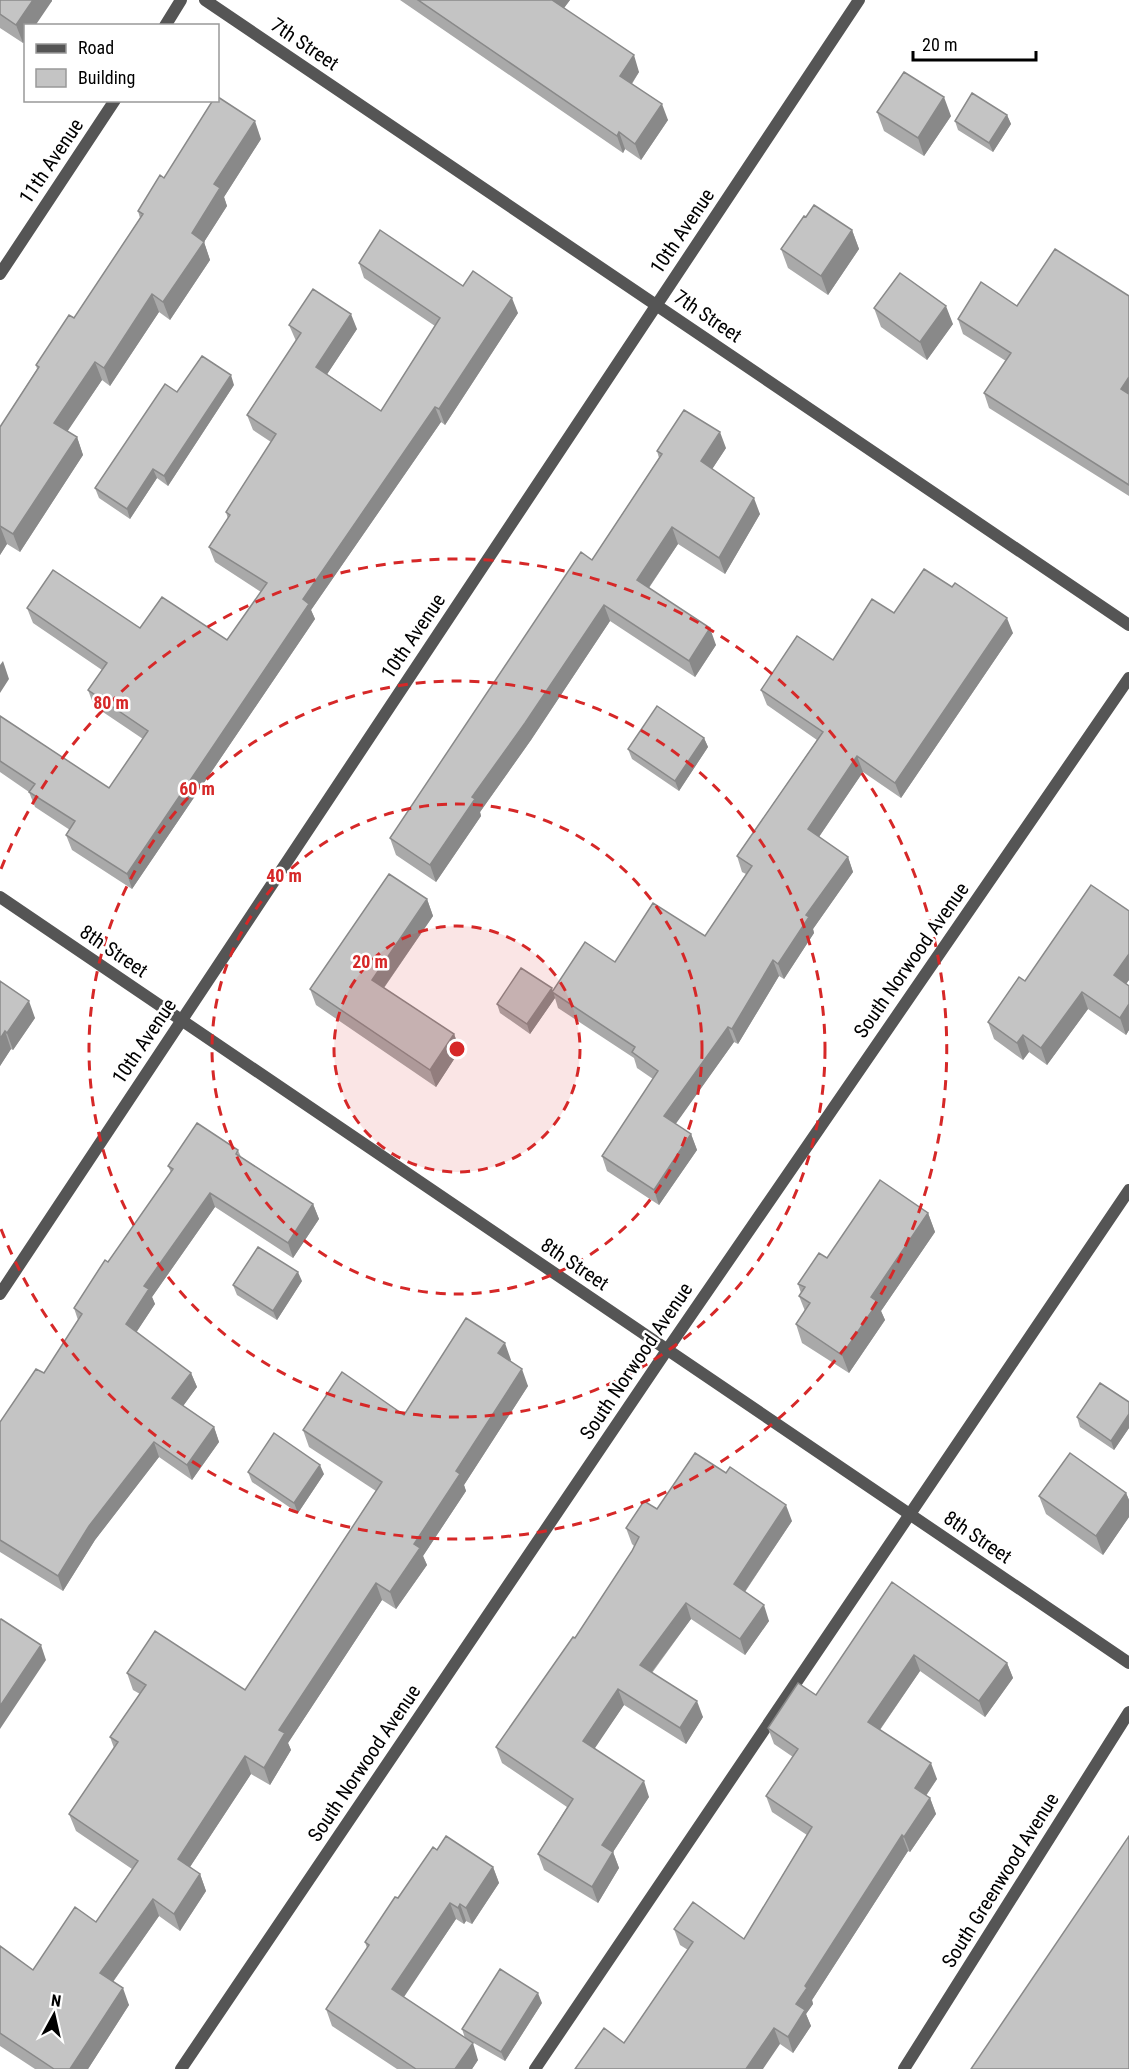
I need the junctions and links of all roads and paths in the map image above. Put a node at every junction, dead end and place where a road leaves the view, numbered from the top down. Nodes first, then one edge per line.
1 (182, 0) edge
2 (205, 0) edge
3 (859, 0) edge
4 (166, 24) edge
5 (114, 102) edge
6 (0, 274) edge
7 (656, 305) junction
8 (1129, 625) edge
9 (1129, 678) edge
10 (0, 897) edge
11 (182, 1021) junction
12 (1129, 1190) edge
13 (0, 1294) edge
14 (667, 1350) junction
15 (912, 1515) junction
16 (1129, 1663) edge
17 (1129, 1712) edge
18 (181, 2069) edge
19 (535, 2069) edge
20 (903, 2069) edge

1 - 4 street
2 - 7 street, 7th Street
3 - 7 street, 10th Avenue
5 - 6 street, 11th Avenue
7 - 8 street, 7th Street
7 - 11 street, 10th Avenue
9 - 14 street, South Norwood Avenue
10 - 11 street, 8th Street
11 - 13 street, 10th Avenue
11 - 14 street, 8th Street
12 - 15 street
14 - 15 street, 8th Street
14 - 18 street, South Norwood Avenue
15 - 16 street, 8th Street
15 - 19 street
17 - 20 street, South Greenwood Avenue

